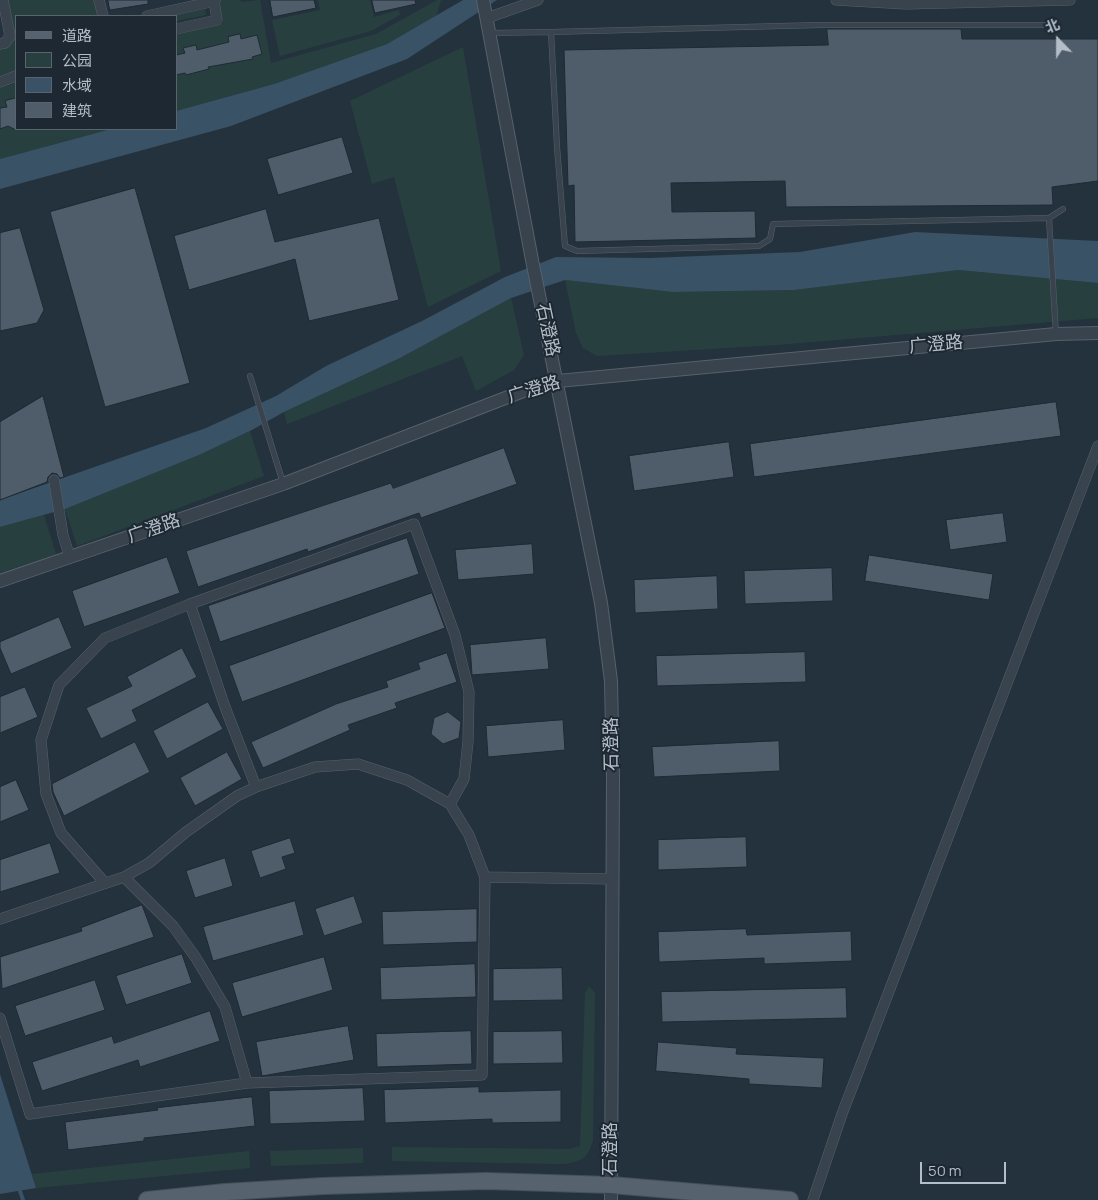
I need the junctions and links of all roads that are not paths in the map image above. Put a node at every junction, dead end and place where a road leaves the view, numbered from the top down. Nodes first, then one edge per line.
1 (3, 0) edge
2 (99, 0) edge
3 (483, 0) edge
4 (538, 0) edge
5 (836, 0) edge
6 (1070, 0) edge
7 (214, 1) edge
8 (102, 15) edge
9 (151, 15) edge
10 (487, 18) junction
11 (1046, 25) dead end
12 (178, 29) edge
13 (551, 32) junction
14 (490, 33) junction
15 (0, 44) edge
16 (15, 76) edge
17 (0, 82) edge
18 (1062, 209) dead end
19 (1050, 218) junction
20 (1098, 333) edge
21 (1056, 334) junction
22 (250, 376) dead end
23 (558, 381) junction
24 (1098, 446) edge
25 (54, 480) dead end
26 (283, 484) junction
27 (70, 558) junction
28 (0, 581) edge
29 (190, 604) junction
30 (256, 787) junction
31 (450, 804) junction
32 (124, 877) junction
33 (486, 877) junction
34 (612, 879) junction
35 (105, 883) junction
36 (0, 919) edge
37 (0, 1018) edge
38 (247, 1083) junction
39 (611, 1192) edge
40 (147, 1200) edge
41 (790, 1200) edge
42 (813, 1200) edge

1 - 15 street
2 - 8 street
3 - 10 street
4 - 10 street
5 - 6 street
7 - 9 street
7 - 12 street
10 - 14 street
11 - 13 lane
13 - 14 lane
13 - 19 lane
14 - 23 street, 石澄路
16 - 17 street
18 - 19 lane
19 - 21 lane
20 - 21 street, 广澄路
21 - 23 street, 广澄路
22 - 26 lane
23 - 26 street, 广澄路
23 - 34 street, 石澄路
24 - 42 street
25 - 27 street
26 - 27 street, 广澄路
27 - 28 street, 广澄路
29 - 30 street
29 - 31 street
29 - 35 street
30 - 31 street
30 - 32 street
31 - 33 street
32 - 35 street
32 - 38 street
33 - 34 street
33 - 38 street
34 - 39 street, 石澄路
35 - 36 street
37 - 38 street
39 - 40 main road
39 - 41 main road

